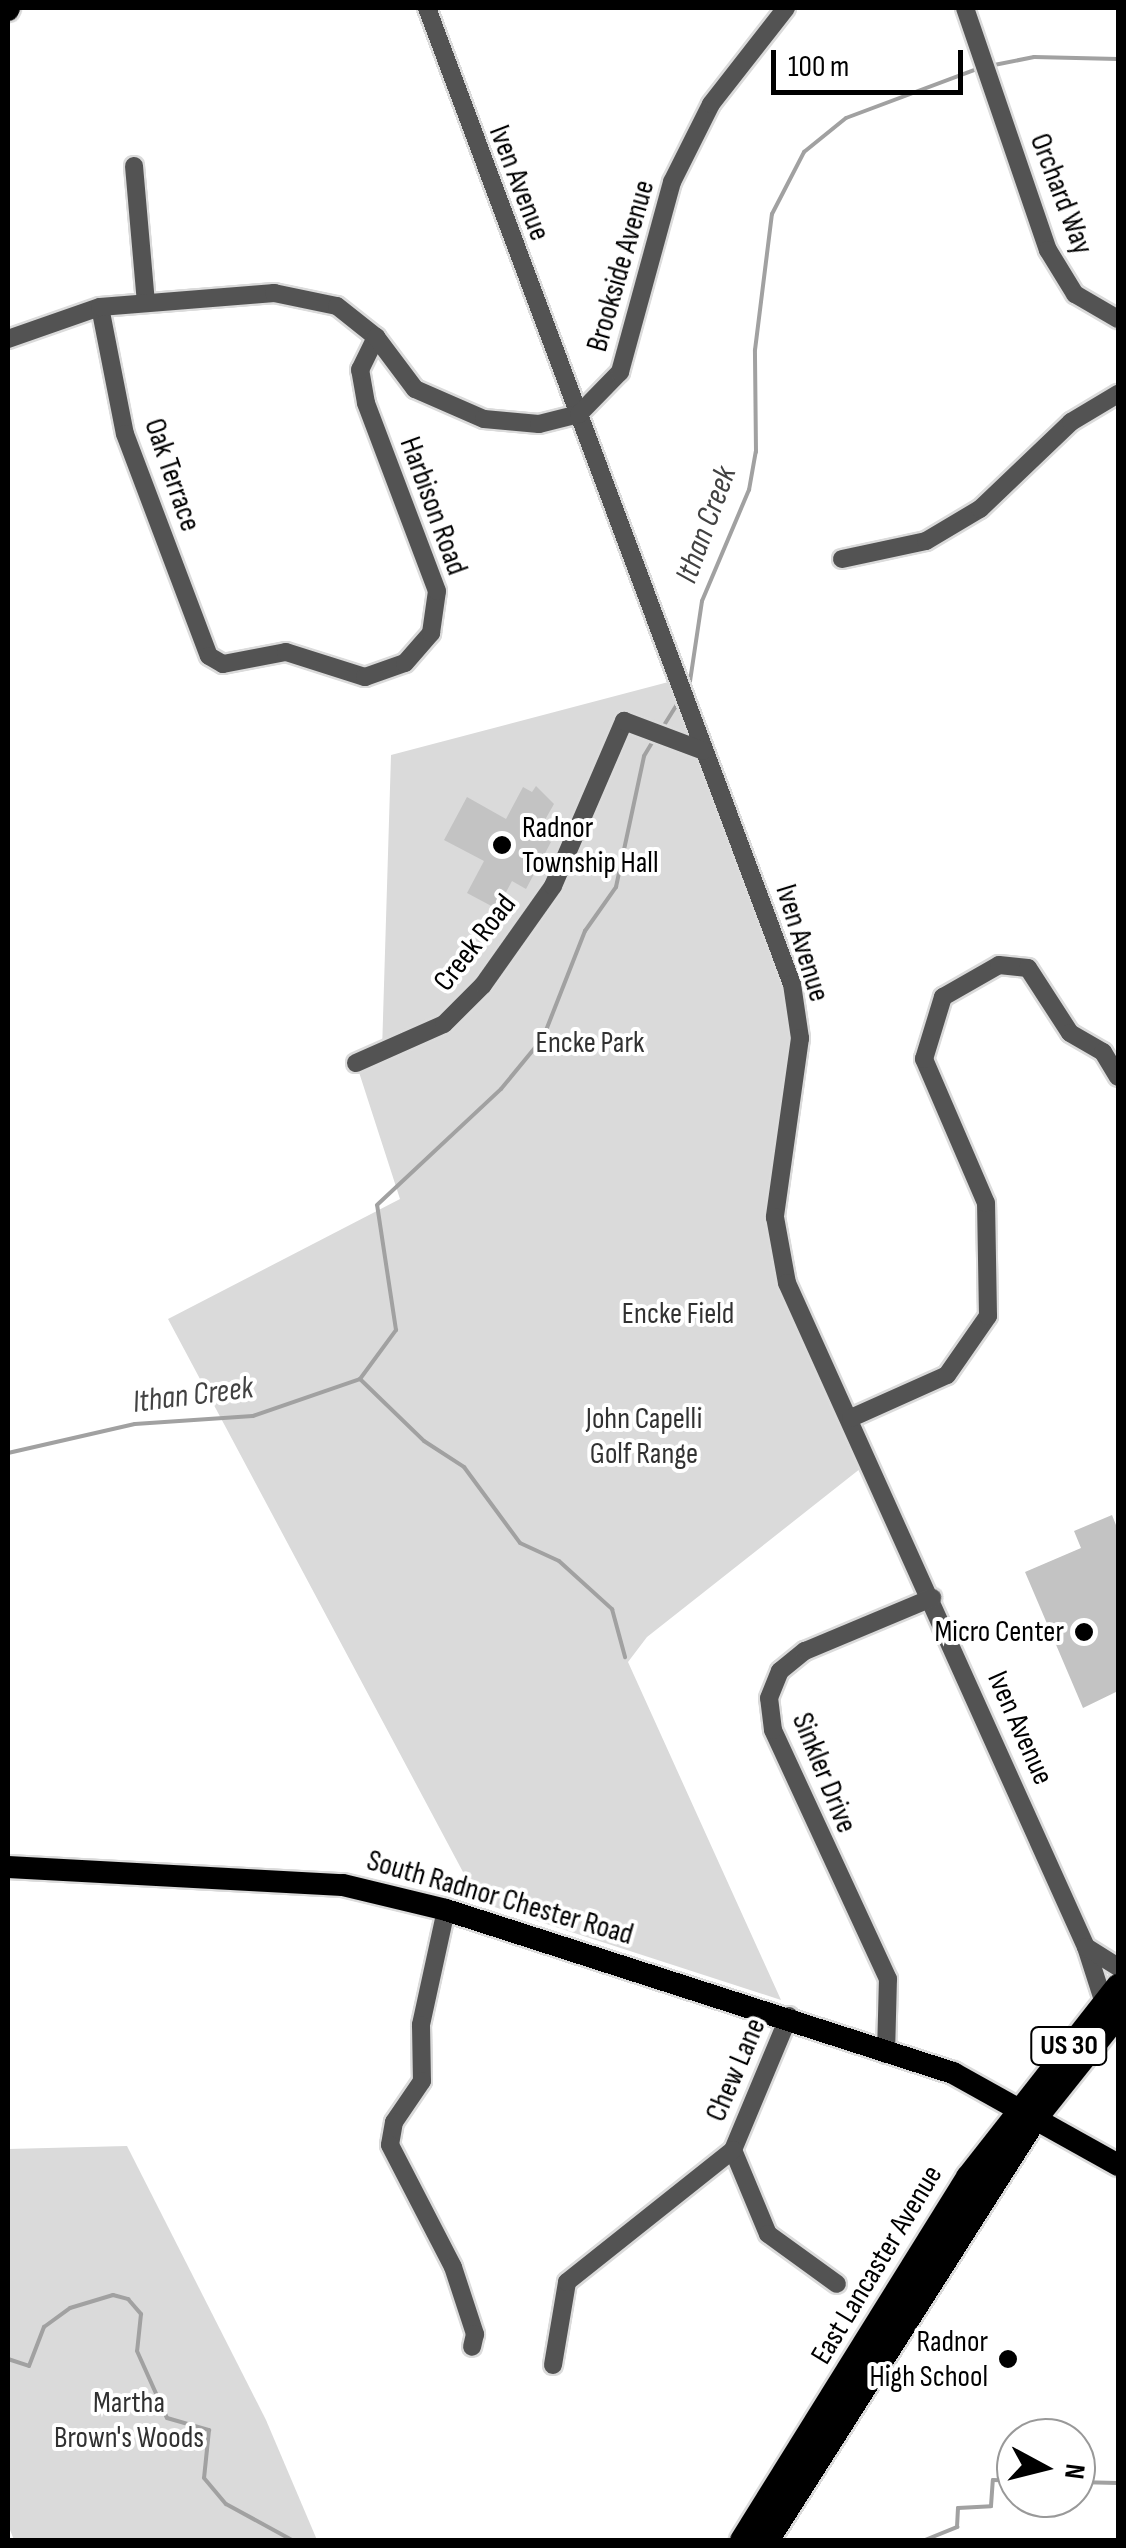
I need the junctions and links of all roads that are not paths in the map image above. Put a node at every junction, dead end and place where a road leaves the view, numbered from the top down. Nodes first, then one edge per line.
1 (426, 8) edge
2 (786, 8) edge
3 (966, 8) edge
4 (134, 166) dead end
5 (146, 302) junction
6 (100, 306) junction
7 (1118, 319) edge
8 (376, 337) junction
9 (8, 339) edge
10 (1118, 394) edge
11 (579, 414) junction
12 (842, 559) dead end
13 (209, 656) joint
14 (704, 751) junction
15 (356, 1063) dead end
16 (1118, 1077) edge
17 (850, 1418) junction
18 (932, 1598) junction
19 (8, 1867) edge
20 (446, 1910) junction
21 (1086, 1947) junction
22 (1118, 1967) edge
23 (1114, 2000) edge
24 (789, 2016) junction
25 (886, 2054) junction
26 (1027, 2112) junction
27 (733, 2150) junction
28 (1118, 2166) edge
29 (1118, 2181) edge
30 (837, 2284) dead end
31 (472, 2347) dead end
32 (554, 2365) dead end
33 (742, 2540) edge
34 (766, 2540) edge

1 - 11 street, Iven Avenue
2 - 11 street, Brookside Avenue
3 - 7 street, Orchard Way
4 - 5 street
5 - 6 street
5 - 8 street
6 - 9 street
6 - 13 street, Oak Terrace
8 - 11 street
8 - 13 street, Harbison Road
10 - 12 street
11 - 14 street, Iven Avenue
14 - 15 street, Creek Road
14 - 17 street, Iven Avenue
16 - 17 street
17 - 18 street, Iven Avenue
18 - 21 street, Iven Avenue
18 - 25 street, Sinkler Drive
19 - 20 main road, South Radnor Chester Road
20 - 24 main road, South Radnor Chester Road
20 - 31 street
21 - 22 street
21 - 23 street, Iven Avenue
23 - 26 highway, East Lancaster Avenue / US 30
24 - 25 main road, South Radnor Chester Road
24 - 27 street, Chew Lane
25 - 26 main road, South Radnor Chester Road
26 - 28 main road
26 - 29 main road
26 - 33 highway, East Lancaster Avenue / US 30
26 - 34 highway, East Lancaster Avenue / US 30
27 - 30 street, Chew Lane
27 - 32 street

